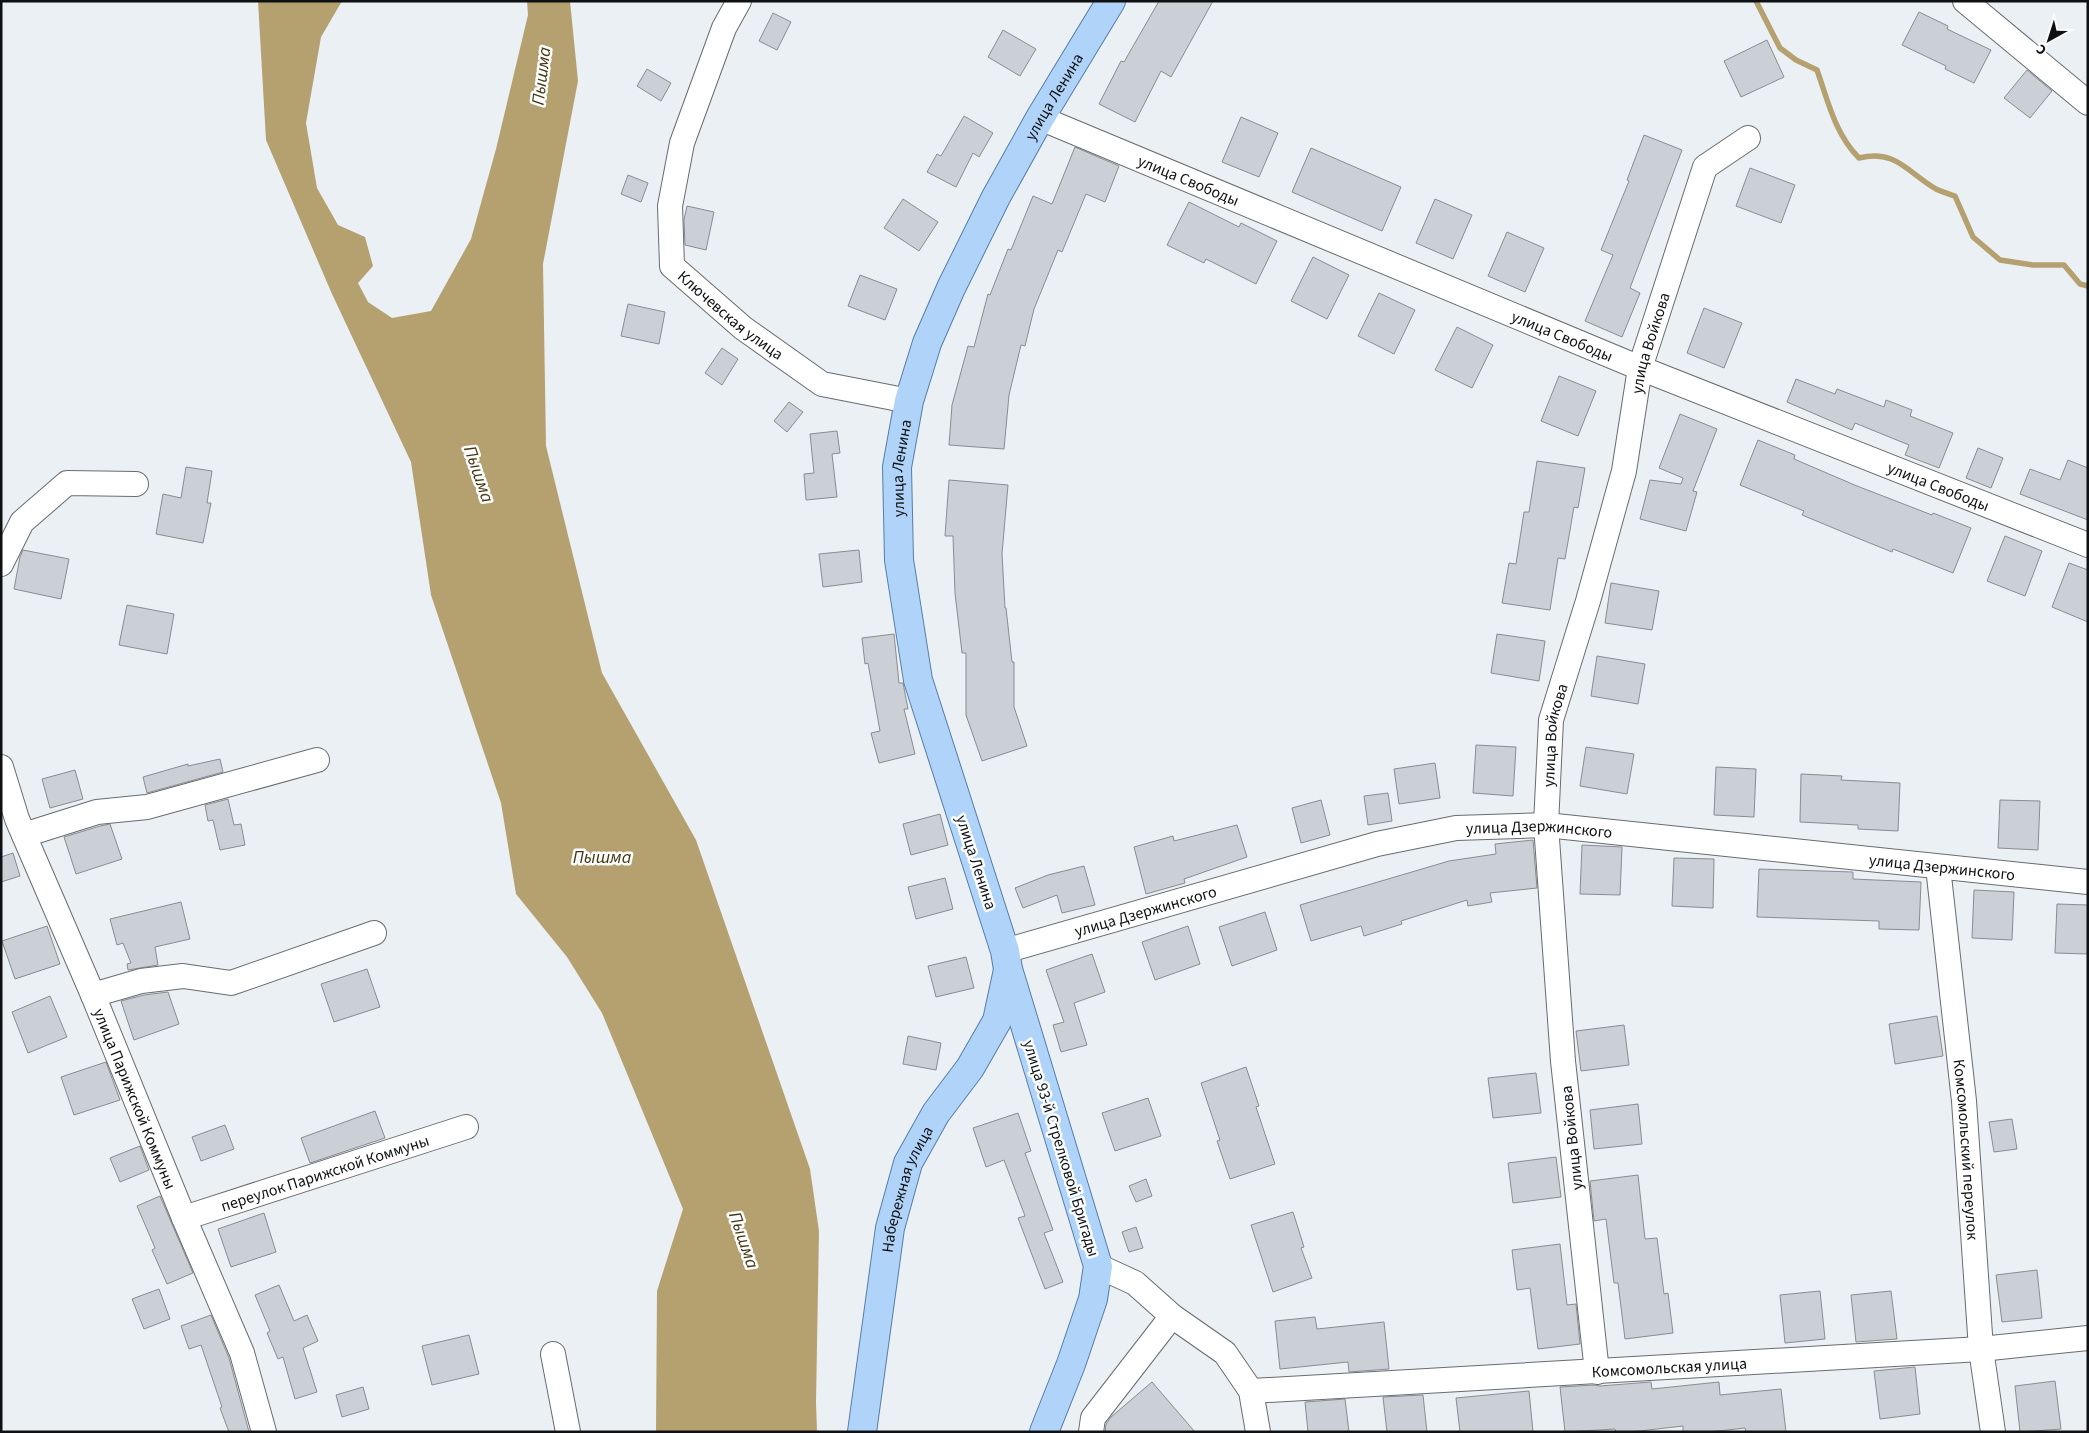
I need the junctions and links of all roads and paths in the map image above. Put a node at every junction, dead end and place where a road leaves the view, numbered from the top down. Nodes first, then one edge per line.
1 (739, 1) edge
2 (1111, 1) edge
3 (1965, 1) edge
4 (2088, 104) edge
5 (1040, 118) junction
6 (1748, 138) dead end
7 (1640, 368) junction
8 (909, 401) junction
9 (136, 484) dead end
10 (2088, 545) edge
11 (1, 564) edge
12 (317, 760) dead end
13 (1, 767) edge
14 (1546, 825) junction
15 (24, 835) junction
16 (1938, 867) junction
17 (2088, 882) edge
18 (374, 933) dead end
19 (1007, 960) junction
20 (93, 995) junction
21 (466, 1127) dead end
22 (184, 1218) junction
23 (1098, 1266) junction
24 (1172, 1316) junction
25 (2088, 1338) edge
26 (1981, 1349) junction
27 (553, 1354) dead end
28 (1597, 1372) junction
29 (1251, 1391) junction
30 (264, 1432) edge
31 (568, 1432) edge
32 (862, 1432) edge
33 (1044, 1432) edge
34 (1091, 1432) edge
35 (1258, 1432) edge
36 (1993, 1432) edge

1 - 8 street, Ключевская улица
2 - 5 main road, улица Ленина
3 - 4 street
5 - 7 street, улица Свободы
5 - 8 main road, улица Ленина
6 - 7 street, улица Войкова
7 - 10 street, улица Свободы
7 - 14 street, улица Войкова
8 - 19 main road, улица Ленина
9 - 11 street
12 - 15 street
13 - 15 street, улица Парижской Коммуны
14 - 16 street, улица Дзержинского
14 - 19 street, улица Дзержинского
14 - 28 street, улица Войкова
15 - 20 street, улица Парижской Коммуны
16 - 17 street, улица Дзержинского
16 - 26 street, Комсомольский переулок
18 - 20 street
19 - 23 main road, улица 93-й Стрелковой Бригады
19 - 32 main road, Набережная улица
20 - 22 street, улица Парижской Коммуны
21 - 22 street, переулок Парижской Коммуны
22 - 30 street, улица Парижской Коммуны
23 - 24 street, улица 93-й Стрелковой Бригады
23 - 33 main road
24 - 29 street, улица 93-й Стрелковой Бригады
24 - 34 street
25 - 26 street, Комсомольская улица
26 - 28 street, Комсомольская улица
26 - 36 street, Комсомольский переулок
27 - 31 street
28 - 29 street, Комсомольская улица
29 - 35 street, улица 93-й Стрелковой Бригады

